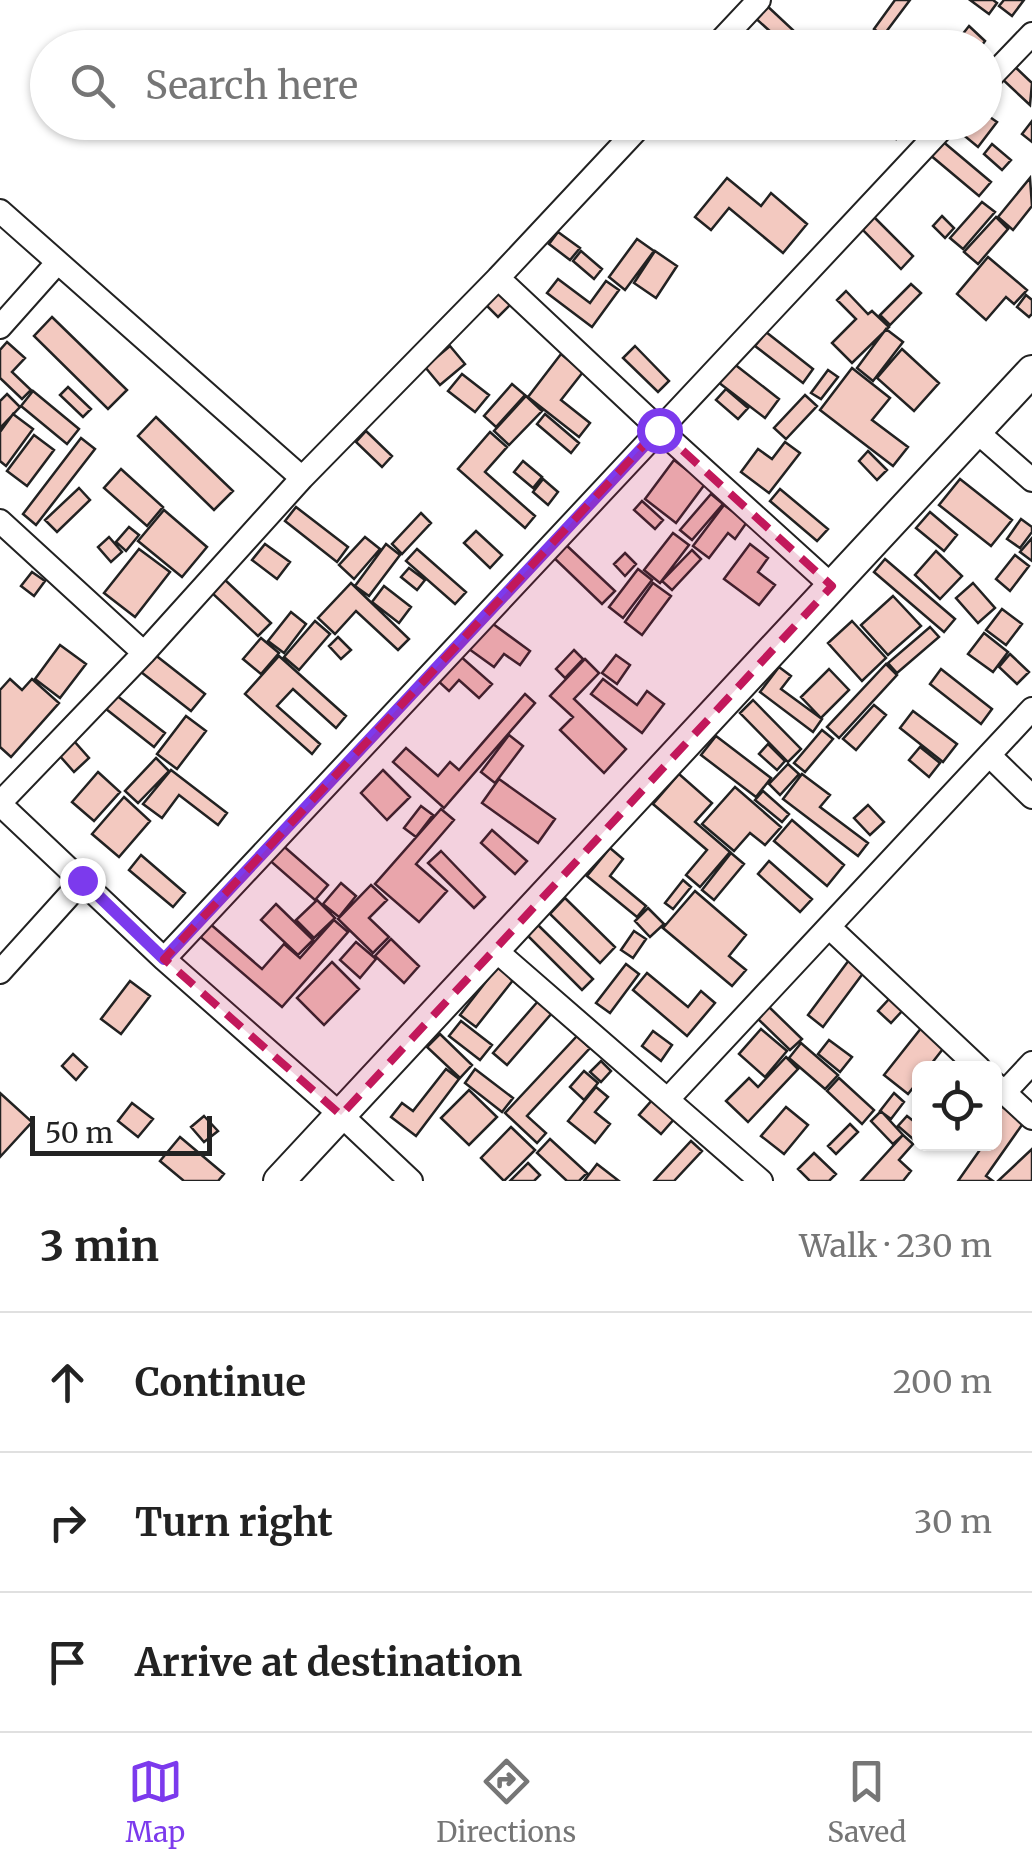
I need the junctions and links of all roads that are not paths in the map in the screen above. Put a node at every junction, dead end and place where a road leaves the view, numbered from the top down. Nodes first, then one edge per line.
1 (758, 0) edge
2 (730, 30) edge
3 (1032, 34) edge
4 (1002, 65) edge
5 (627, 140) edge
6 (931, 140) edge
7 (0, 212) edge
8 (57, 263) junction
9 (498, 278) junction
10 (0, 327) edge
11 (1032, 371) edge
12 (659, 430) junction
13 (976, 430) junction
14 (302, 478) junction
15 (1032, 480) edge
16 (0, 521) edge
17 (832, 586) junction
18 (144, 653) junction
19 (1032, 709) edge
20 (989, 756) junction
21 (1032, 797) edge
22 (0, 804) edge
23 (82, 880) junction
24 (828, 927) junction
25 (494, 949) junction
26 (164, 959) junction
27 (0, 972) edge
28 (972, 1061) edge
29 (1032, 1063) edge
30 (1002, 1086) edge
31 (1002, 1091) edge
32 (668, 1099) junction
33 (341, 1115) junction
34 (1032, 1118) edge
35 (280, 1181) edge
36 (411, 1181) edge
37 (761, 1181) edge

1 - 2 street
3 - 4 street
5 - 9 street
6 - 12 street
7 - 8 street
8 - 10 street
8 - 14 street
9 - 12 street
9 - 14 street
11 - 13 street
12 - 17 street
12 - 26 street
13 - 15 street
13 - 17 street
14 - 18 street
16 - 18 street
17 - 25 street
18 - 22 street
19 - 20 street
20 - 21 street
20 - 24 street
22 - 23 street
23 - 26 street
23 - 27 street
24 - 28 street
24 - 32 street
25 - 32 street
25 - 33 street
26 - 33 street
29 - 30 street
31 - 34 street
32 - 37 street
33 - 35 street
33 - 36 street

